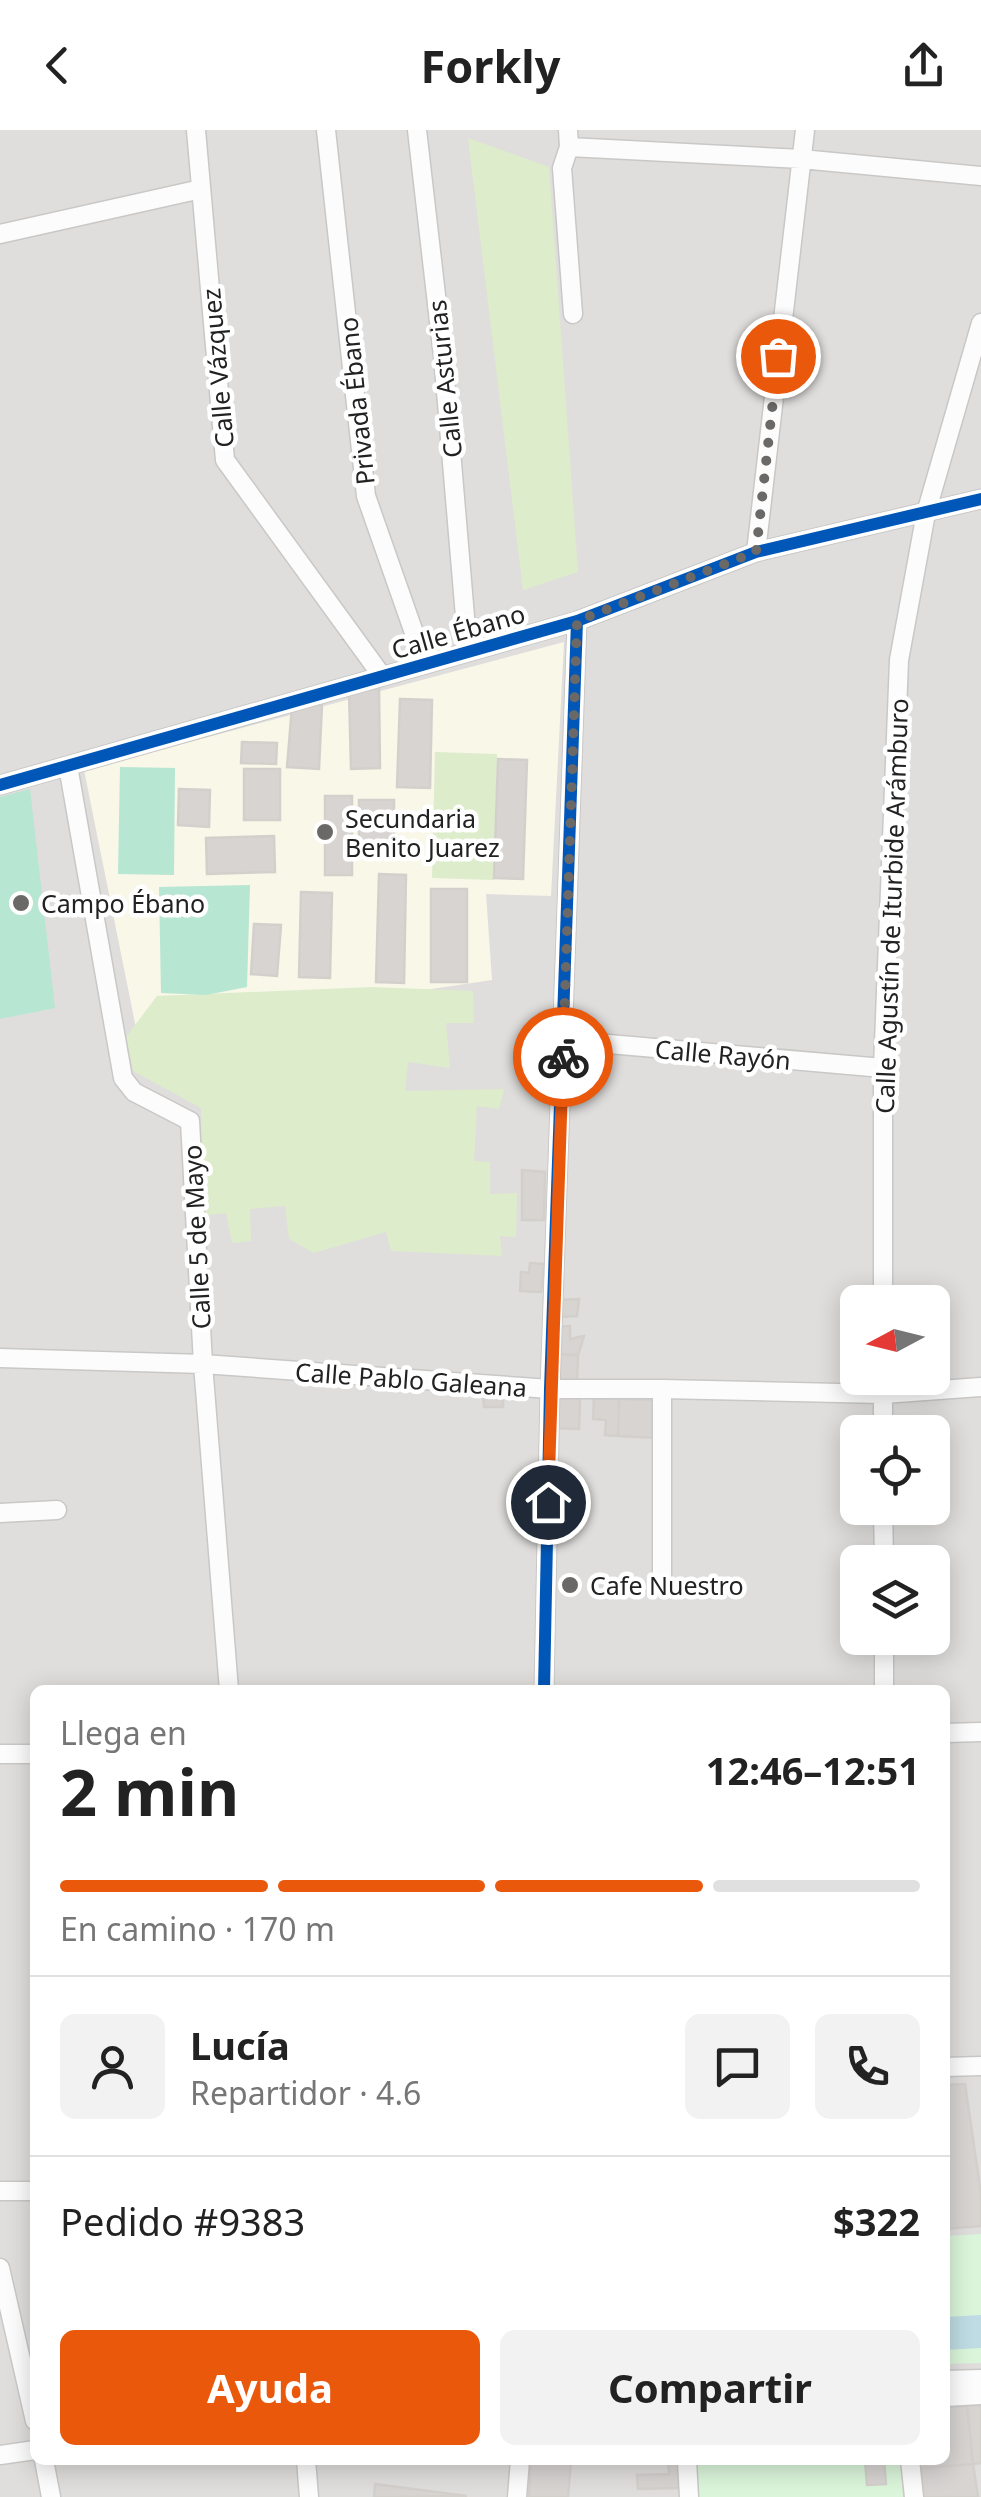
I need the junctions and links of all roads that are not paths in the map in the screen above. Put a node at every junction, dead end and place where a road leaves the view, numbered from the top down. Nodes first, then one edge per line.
1 (196, 130) edge
2 (326, 130) edge
3 (417, 130) edge
4 (805, 130) edge
5 (569, 138) edge
6 (800, 160) junction
7 (981, 176) edge
8 (202, 189) junction
9 (0, 234) edge
10 (573, 314) dead end
11 (981, 322) edge
12 (981, 499) edge
13 (926, 512) junction
14 (756, 552) junction
15 (577, 621) junction
16 (468, 652) junction
17 (425, 664) junction
18 (382, 676) junction
19 (68, 766) junction
20 (0, 785) edge
21 (564, 1040) junction
22 (883, 1068) junction
23 (883, 1285) edge
24 (0, 1358) edge
25 (203, 1364) junction
26 (840, 1387) edge
27 (950, 1387) edge
28 (981, 1387) edge
29 (662, 1389) junction
30 (550, 1390) junction
31 (57, 1510) dead end
32 (0, 1513) edge
33 (662, 1586) dead end
34 (884, 1655) edge
35 (229, 1685) edge
36 (544, 1685) edge
37 (884, 1685) edge
38 (950, 1732) edge
39 (981, 1732) edge
40 (0, 1754) edge
41 (30, 1754) edge
42 (981, 2066) edge
43 (950, 2067) edge
44 (0, 2191) edge
45 (30, 2191) edge
46 (0, 2268) edge
47 (981, 2379) edge
48 (950, 2380) edge
49 (981, 2395) edge
50 (950, 2397) edge
51 (30, 2399) edge
52 (30, 2451) edge
53 (0, 2454) edge
54 (45, 2465) edge
55 (306, 2465) edge
56 (520, 2465) edge
57 (687, 2465) edge
58 (911, 2465) edge
59 (51, 2497) edge
60 (309, 2497) edge
61 (517, 2497) edge
62 (689, 2497) edge
63 (914, 2497) edge

1 - 8 street, Calle Vázquez
2 - 17 street, Privada Ébano
3 - 16 street, Calle Asturias
4 - 6 street
5 - 6 street
5 - 10 street
6 - 7 street
6 - 14 street
8 - 9 street
8 - 18 street, Calle Vázquez
11 - 13 street, Calle Agustín de Iturbide Arámburo
12 - 13 street, Calle Ébano
13 - 14 street, Calle Ébano
13 - 22 street, Calle Agustín de Iturbide Arámburo
14 - 15 street, Calle Ébano
15 - 16 street, Calle Ébano
15 - 21 street
16 - 17 street, Calle Ébano
17 - 18 street, Calle Ébano
18 - 19 street, Calle Ébano
19 - 20 street, Calle Ébano
19 - 25 street, Calle 5 de Mayo
21 - 22 street, Calle Rayón
21 - 30 street
22 - 23 street, Calle Agustín de Iturbide Arámburo
24 - 25 street, Calle Pablo Galeana
25 - 30 street, Calle Pablo Galeana
25 - 35 street, Calle 5 de Mayo
26 - 29 street, Calle Pablo Galeana
27 - 28 street, Calle Pablo Galeana
29 - 30 street, Calle Pablo Galeana
29 - 33 street
30 - 36 street
31 - 32 street
34 - 37 street
38 - 39 street
40 - 41 street
42 - 43 street
44 - 45 street
46 - 51 street
47 - 48 street
49 - 50 street
52 - 53 street
54 - 59 street
55 - 60 street
56 - 61 street
57 - 62 street
58 - 63 street

